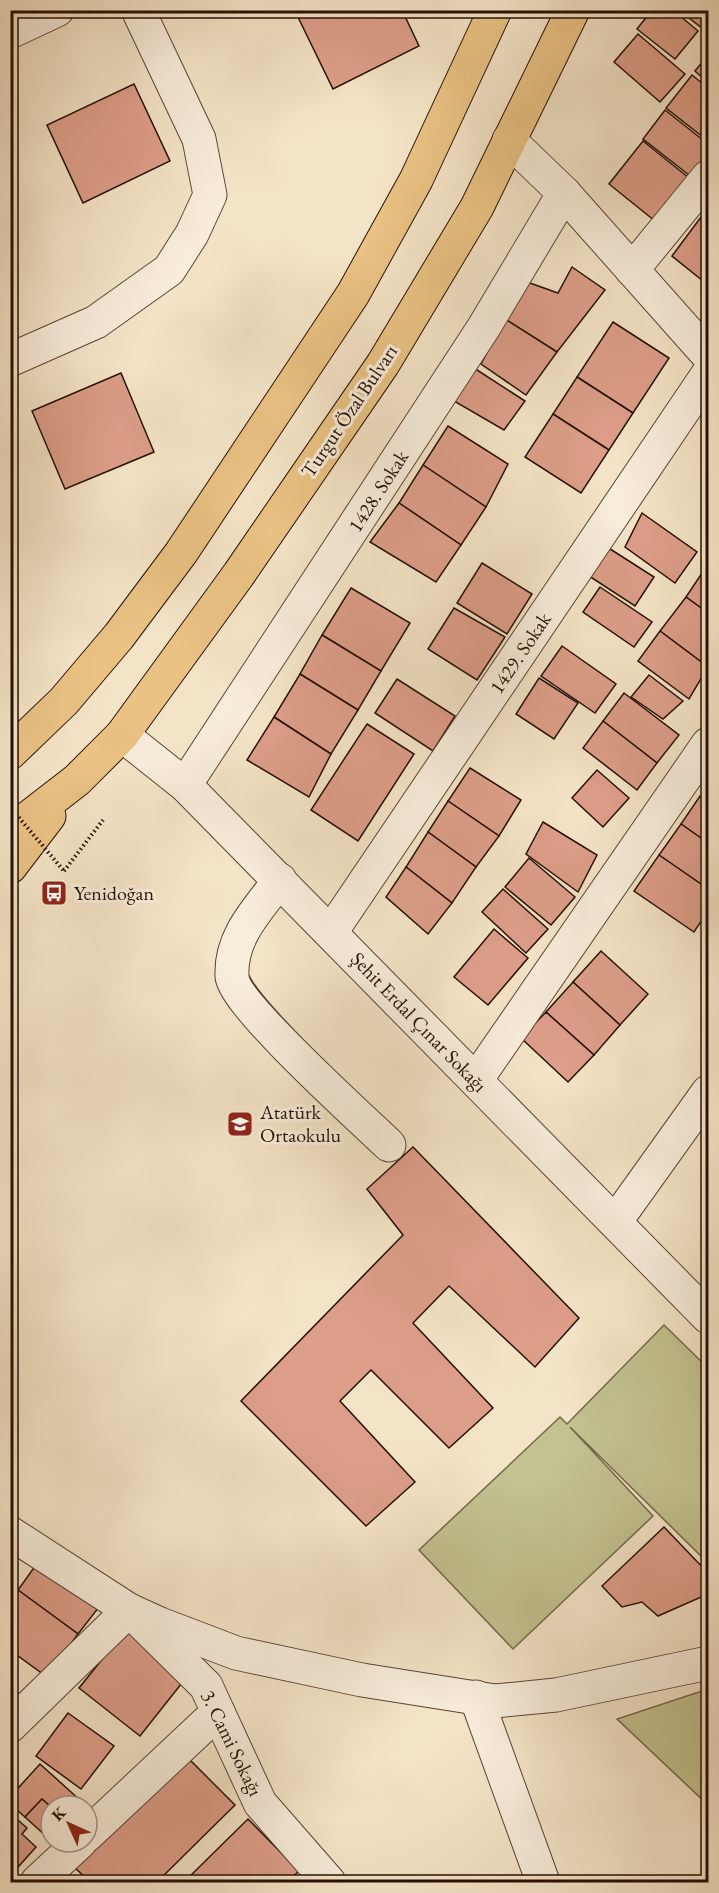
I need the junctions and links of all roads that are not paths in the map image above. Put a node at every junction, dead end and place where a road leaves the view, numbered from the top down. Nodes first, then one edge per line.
1 (57, 10) edge
2 (138, 10) edge
3 (495, 10) edge
4 (573, 10) edge
5 (10, 32) edge
6 (508, 140) junction
7 (708, 177) edge
8 (564, 193) junction
9 (632, 270) junction
10 (708, 355) edge
11 (10, 360) edge
12 (708, 374) edge
13 (64, 701) junction
14 (122, 735) junction
15 (10, 744) edge
16 (708, 744) edge
17 (10, 753) edge
18 (77, 780) junction
19 (185, 785) junction
20 (10, 832) edge
21 (10, 867) edge
22 (280, 880) junction
23 (331, 932) junction
24 (476, 1080) junction
25 (708, 1092) edge
26 (389, 1146) dead end
27 (615, 1222) junction
28 (708, 1317) edge
29 (10, 1533) edge
30 (129, 1610) junction
31 (708, 1663) edge
32 (476, 1697) junction
33 (218, 1712) junction
34 (10, 1726) edge
35 (99, 1824) edge
36 (67, 1854) edge
37 (37, 1882) edge
38 (329, 1882) edge
39 (543, 1882) edge

1 - 5 street
2 - 11 street
3 - 13 main road
4 - 6 main road, Turgut Özal Bulvarı
6 - 8 street
6 - 14 main road, Turgut Özal Bulvarı
7 - 9 street
8 - 9 street
8 - 19 street, 1428. Sokak
9 - 10 street
12 - 23 street, 1429. Sokak
13 - 15 main road
13 - 17 main road
14 - 18 main road, Turgut Özal Bulvarı
14 - 19 street, Şehit Erdal Çınar Sokağı
16 - 24 street
18 - 20 main road
18 - 21 main road
19 - 22 street, Şehit Erdal Çınar Sokağı
22 - 23 street, Şehit Erdal Çınar Sokağı
22 - 26 street
23 - 24 street, Şehit Erdal Çınar Sokağı
24 - 27 street, Şehit Erdal Çınar Sokağı
25 - 27 street
27 - 28 street, Şehit Erdal Çınar Sokağı
29 - 30 street
30 - 32 street
30 - 33 street, 3. Cami Sokağı
30 - 34 street
31 - 32 street
32 - 39 street
33 - 35 street
33 - 38 street, 3. Cami Sokağı
36 - 37 street

